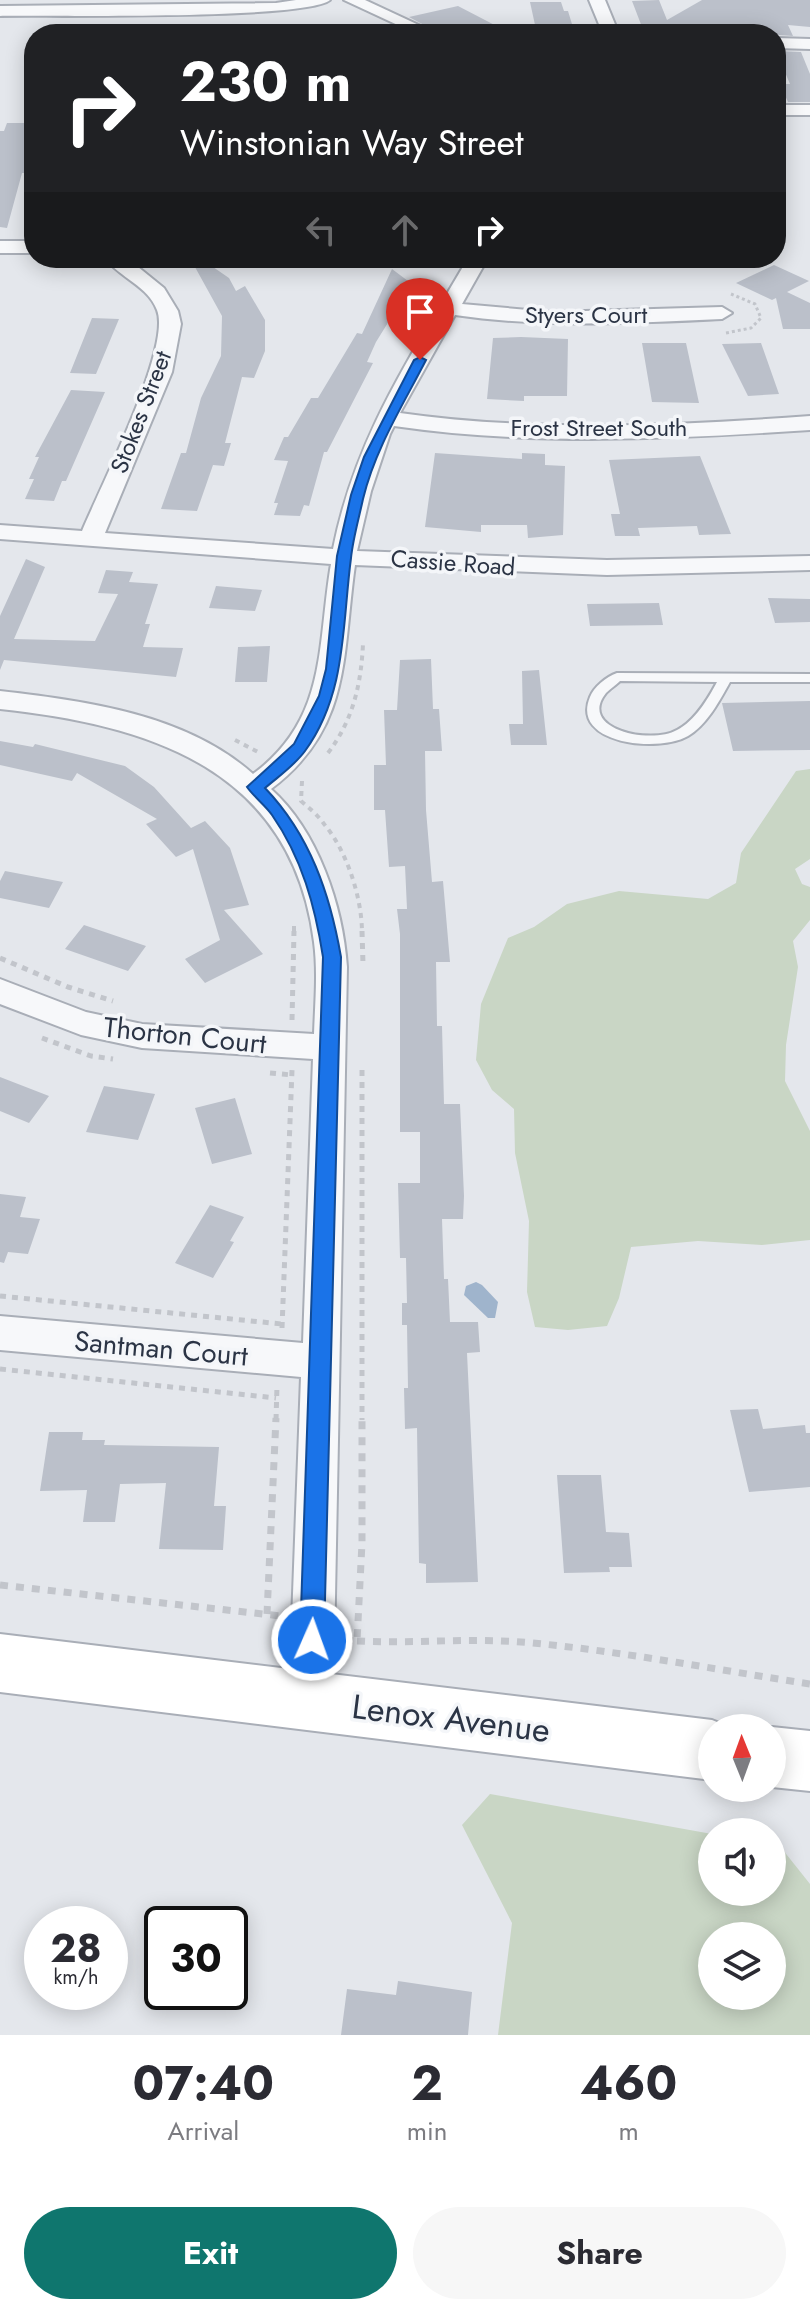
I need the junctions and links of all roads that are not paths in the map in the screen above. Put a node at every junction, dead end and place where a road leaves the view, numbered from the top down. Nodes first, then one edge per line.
1 (322, 0) edge
2 (352, 0) edge
3 (597, 0) edge
4 (0, 11) edge
5 (407, 24) edge
6 (607, 24) edge
7 (786, 43) edge
8 (810, 44) edge
9 (786, 110) edge
10 (810, 110) edge
11 (0, 247) edge
12 (24, 247) edge
13 (116, 268) edge
14 (472, 268) edge
15 (450, 308) junction
16 (722, 313) dead end
17 (388, 418) junction
18 (810, 423) edge
19 (0, 532) edge
20 (91, 538) junction
21 (344, 556) junction
22 (810, 563) edge
23 (810, 678) edge
24 (725, 679) junction
25 (0, 700) edge
26 (255, 787) junction
27 (0, 991) edge
28 (327, 1047) junction
29 (0, 1333) edge
30 (321, 1362) junction
31 (0, 1663) edge
32 (311, 1702) junction
33 (698, 1748) edge
34 (786, 1758) edge
35 (810, 1761) edge

1 - 4 street
2 - 5 street
3 - 6 street
7 - 8 street
9 - 10 street
11 - 12 street
13 - 20 street, Stokes Street
14 - 15 street
15 - 16 street, Styers Court
15 - 17 street
17 - 18 street, Frost Street South
17 - 21 street
19 - 20 street, Cassie Road
20 - 21 street, Cassie Road
21 - 22 street, Cassie Road
21 - 26 street
23 - 24 lane
24 - 24 lane
25 - 26 street
26 - 28 street
27 - 28 street, Thorton Court
28 - 30 street
29 - 30 street, Santman Court
30 - 32 street
31 - 32 street, Lenox Avenue
32 - 33 street, Lenox Avenue
34 - 35 street

